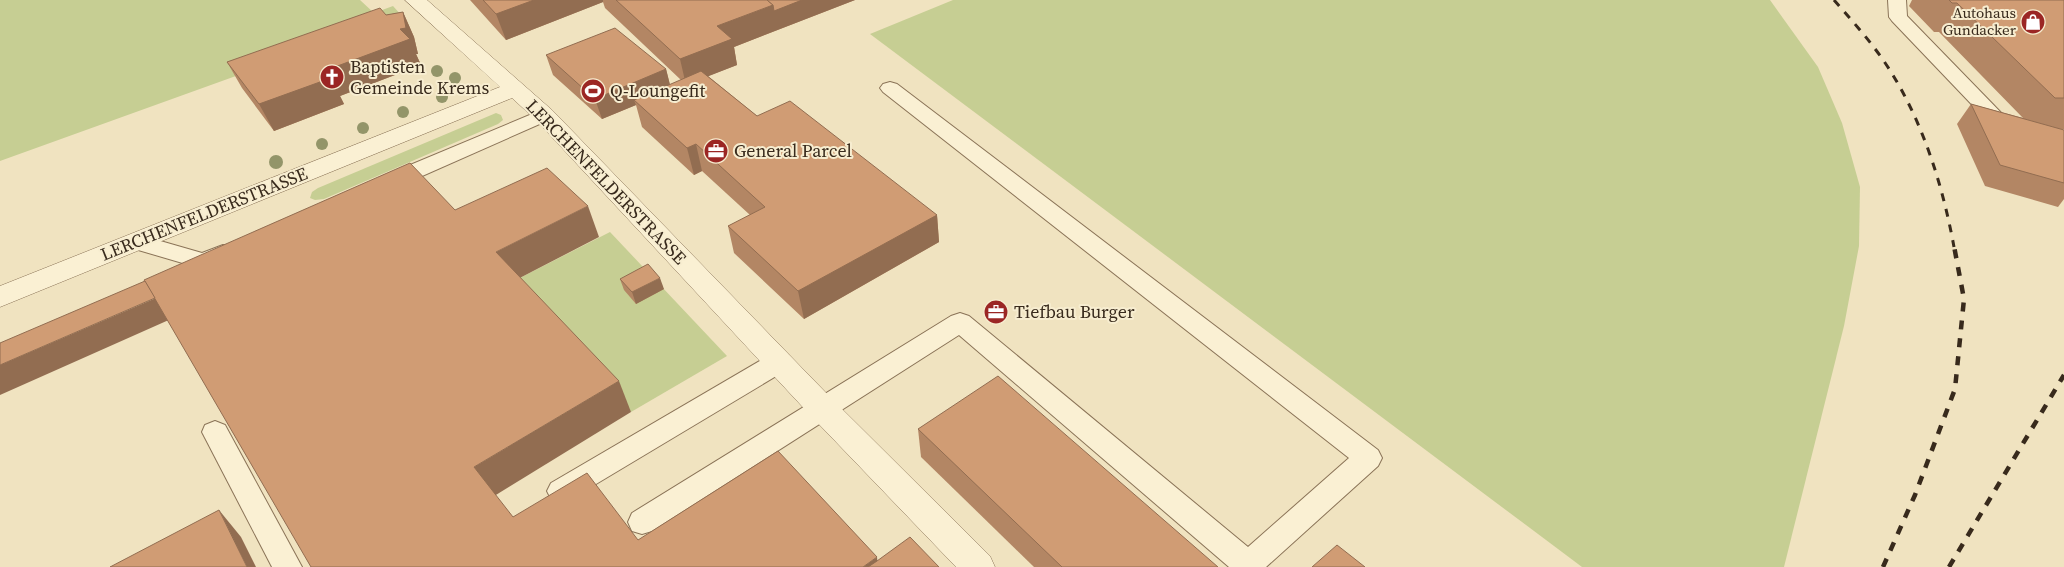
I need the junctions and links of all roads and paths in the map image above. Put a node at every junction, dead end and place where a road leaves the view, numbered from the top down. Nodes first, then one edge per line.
1 (415, 0) edge
2 (1897, 0) edge
3 (515, 88) junction
4 (890, 88) dead end
5 (544, 115) junction
6 (2007, 130) edge
7 (367, 191) edge
8 (136, 242) junction
9 (240, 246) edge
10 (0, 297) edge
11 (778, 362) junction
12 (822, 408) junction
13 (215, 432) edge
14 (544, 501) edge
15 (642, 522) dead end
16 (288, 567) edge
17 (978, 567) edge

1 - 3 street
2 - 6 lane
3 - 5 street, LERCHENFELDERSTRASSE
3 - 8 street, LERCHENFELDERSTRASSE
4 - 12 lane
5 - 7 lane
5 - 11 street, LERCHENFELDERSTRASSE
8 - 9 lane
8 - 10 street, LERCHENFELDERSTRASSE
11 - 12 street, LERCHENFELDERSTRASSE
11 - 14 lane
12 - 15 lane
12 - 17 street, LERCHENFELDERSTRASSE
13 - 16 lane

